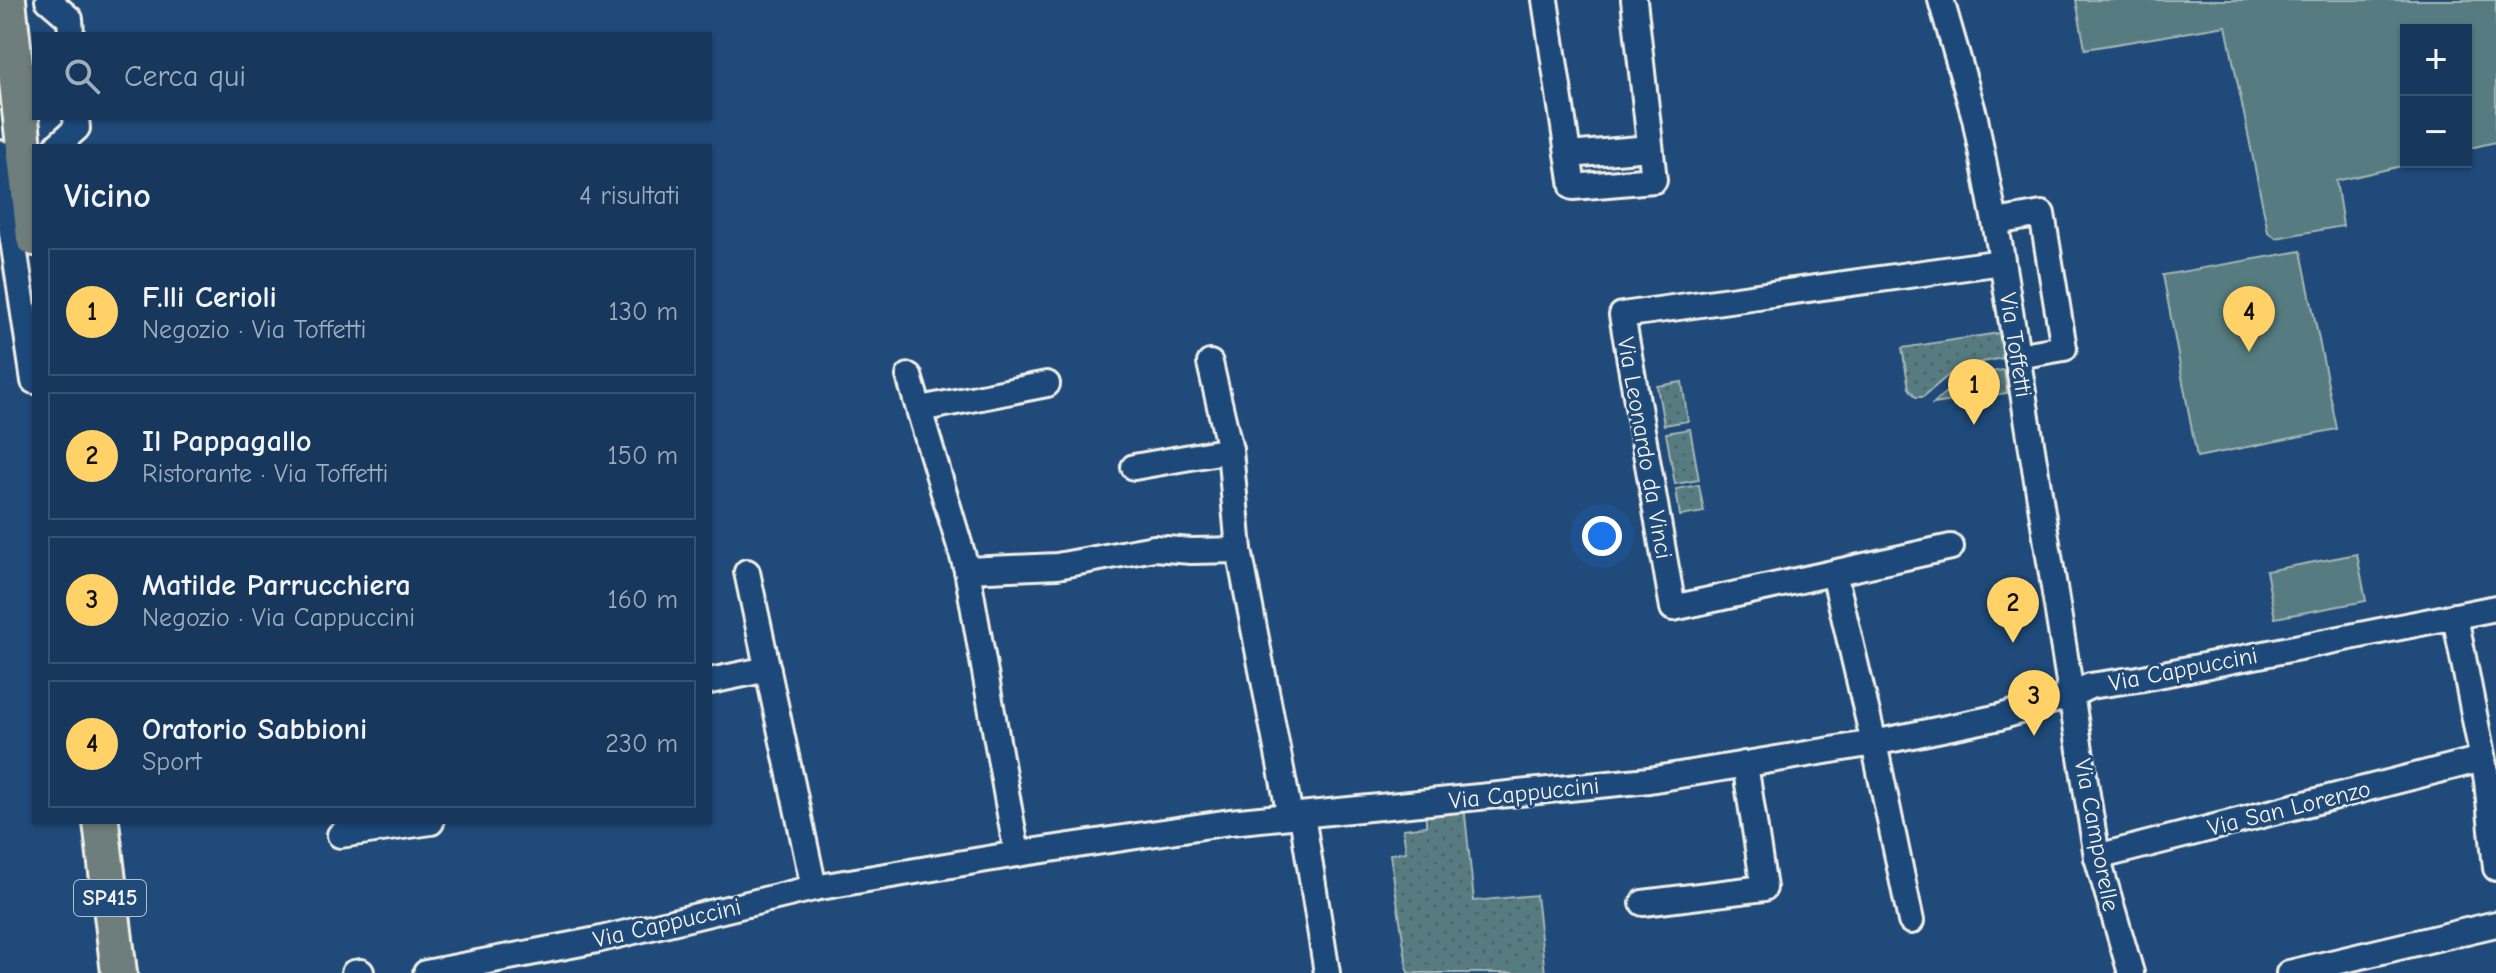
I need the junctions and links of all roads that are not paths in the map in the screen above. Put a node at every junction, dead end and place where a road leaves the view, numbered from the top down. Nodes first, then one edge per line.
1 (8, 0) edge
2 (48, 0) edge
3 (1545, 0) edge
4 (1634, 0) edge
5 (1941, 0) edge
6 (71, 32) edge
7 (76, 120) edge
8 (59, 144) edge
9 (0, 153) edge
10 (32, 220) edge
11 (1996, 222) junction
12 (2002, 262) junction
13 (2017, 356) junction
14 (1210, 363) dead end
15 (32, 368) edge
16 (909, 376) dead end
17 (1047, 384) dead end
18 (920, 409) junction
19 (1230, 450) junction
20 (1134, 467) dead end
21 (1951, 547) dead end
22 (1239, 550) junction
23 (967, 570) junction
24 (747, 572) dead end
25 (1834, 573) junction
26 (2496, 608) edge
27 (2455, 616) junction
28 (768, 669) junction
29 (712, 681) edge
30 (2071, 695) junction
31 (1874, 743) junction
32 (1745, 764) junction
33 (2488, 773) edge
34 (1296, 816) junction
35 (101, 824) edge
36 (417, 824) edge
37 (340, 835) dead end
38 (1017, 854) junction
39 (2097, 857) junction
40 (2496, 868) edge
41 (814, 888) junction
42 (1643, 903) dead end
43 (1911, 921) dead end
44 (2496, 924) edge
45 (519, 964) edge
46 (119, 973) edge
47 (426, 973) edge
48 (1327, 973) edge
49 (2131, 973) edge
50 (2289, 973) edge

1 - 10 highway
2 - 6 street
3 - 4 street
5 - 11 street, Via Toffetti
7 - 8 street
9 - 15 street
11 - 12 street, Via Toffetti
11 - 13 street
12 - 13 street, Via Toffetti
12 - 25 street, Via Leonardo da Vinci
13 - 30 street, Via Toffetti
14 - 19 street
16 - 18 street
17 - 18 street
18 - 23 street
19 - 20 street
19 - 22 street
21 - 25 street, Via Leonardo da Vinci
22 - 23 street
22 - 34 street
23 - 38 street
24 - 28 street
25 - 31 street
26 - 27 street, Via Cappuccini
27 - 30 street, Via Cappuccini
27 - 33 street
28 - 29 street
28 - 41 street
30 - 31 street, Via Cappuccini
30 - 39 street, Via Camporelle
31 - 32 street, Via Cappuccini
31 - 43 street
32 - 34 street, Via Cappuccini
32 - 42 street
33 - 39 street, Via San Lorenzo
33 - 40 street
34 - 38 street, Via Cappuccini
34 - 48 street
35 - 46 highway, SP415
36 - 37 street
38 - 41 street, Via Cappuccini
39 - 49 street, Via Camporelle
41 - 45 street, Via Cappuccini
44 - 50 street
45 - 47 street, Via Cappuccini

